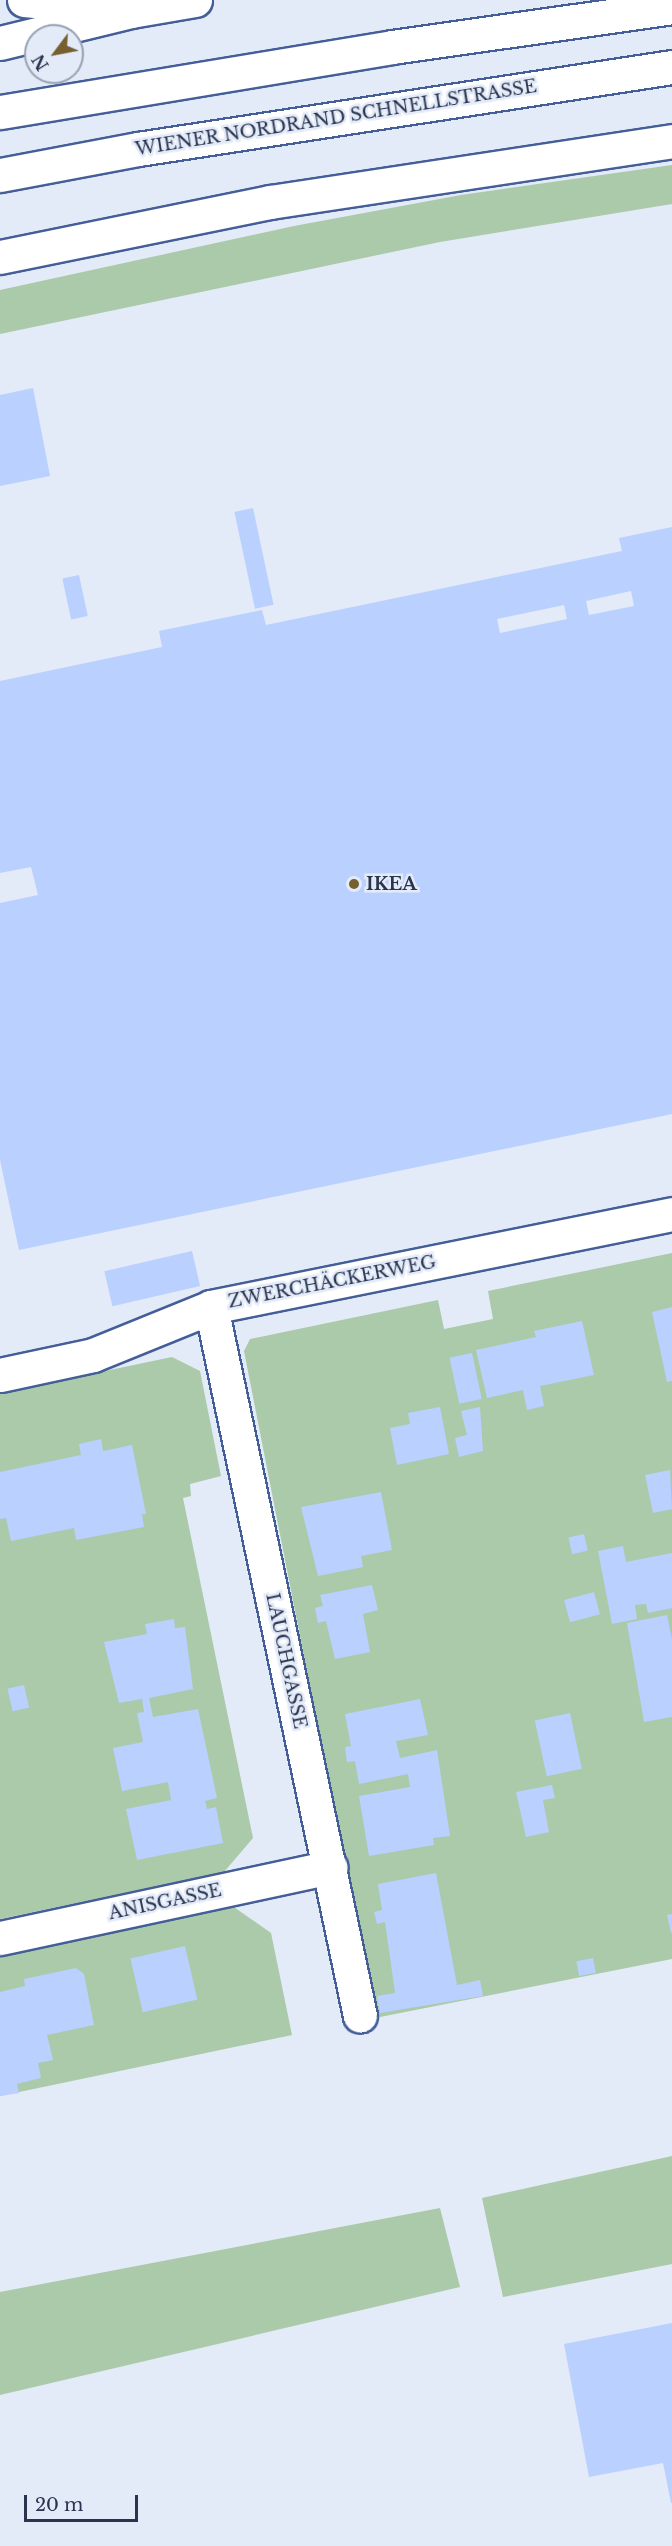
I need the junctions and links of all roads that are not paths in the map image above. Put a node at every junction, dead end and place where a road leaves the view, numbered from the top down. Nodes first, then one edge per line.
1 (24, 0) edge
2 (195, 0) edge
3 (672, 7) edge
4 (131, 11) junction
5 (0, 43) edge
6 (672, 67) edge
7 (0, 112) edge
8 (672, 141) edge
9 (0, 175) edge
10 (0, 257) edge
11 (672, 1214) edge
12 (211, 1307) junction
13 (0, 1375) edge
14 (330, 1867) junction
15 (0, 1938) edge
16 (360, 2016) dead end

1 - 4 main road
2 - 4 main road
3 - 7 main road
4 - 5 main road
6 - 9 main road, WIENER NORDRAND SCHNELLSTRASSE
8 - 10 main road
11 - 12 main road, ZWERCHÄCKERWEG
12 - 13 main road, ZWERCHÄCKERWEG
12 - 14 main road, LAUCHGASSE
14 - 15 main road, ANISGASSE
14 - 16 main road, LAUCHGASSE

